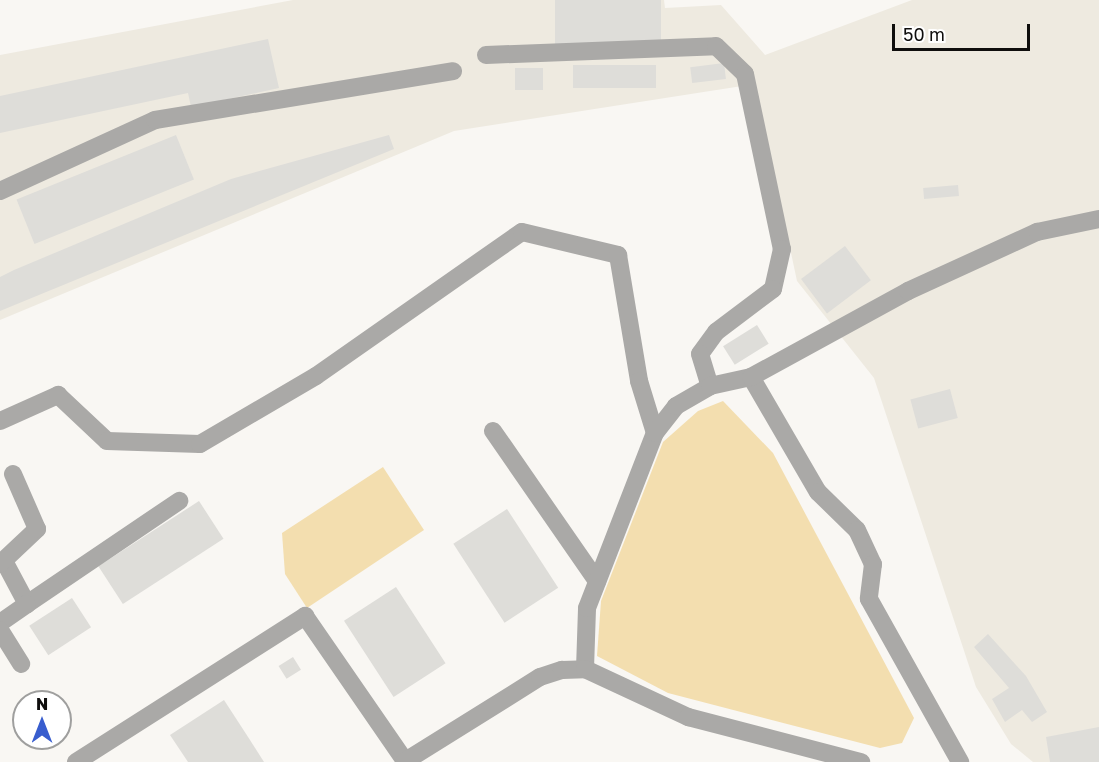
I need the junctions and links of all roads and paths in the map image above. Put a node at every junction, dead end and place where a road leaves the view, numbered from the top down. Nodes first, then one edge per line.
1 (486, 55) dead end
2 (453, 71) dead end
3 (0, 191) edge
4 (1099, 219) edge
5 (751, 377) junction
6 (710, 386) junction
7 (0, 422) edge
8 (493, 431) dead end
9 (655, 433) junction
10 (13, 474) dead end
11 (178, 501) dead end
12 (2, 562) edge
13 (597, 581) junction
14 (27, 604) junction
15 (0, 623) edge
16 (0, 630) edge
17 (21, 664) dead end
18 (585, 669) junction
19 (76, 762) edge
20 (404, 762) edge
21 (861, 762) edge
22 (960, 762) edge

1 - 6 street
2 - 3 street
4 - 5 street
5 - 6 street
5 - 22 street
6 - 9 street
7 - 9 street
8 - 13 street
9 - 13 street
10 - 12 street
11 - 14 street
12 - 14 street
13 - 18 street
14 - 15 street
16 - 17 street
18 - 20 street
18 - 21 street
19 - 20 street

